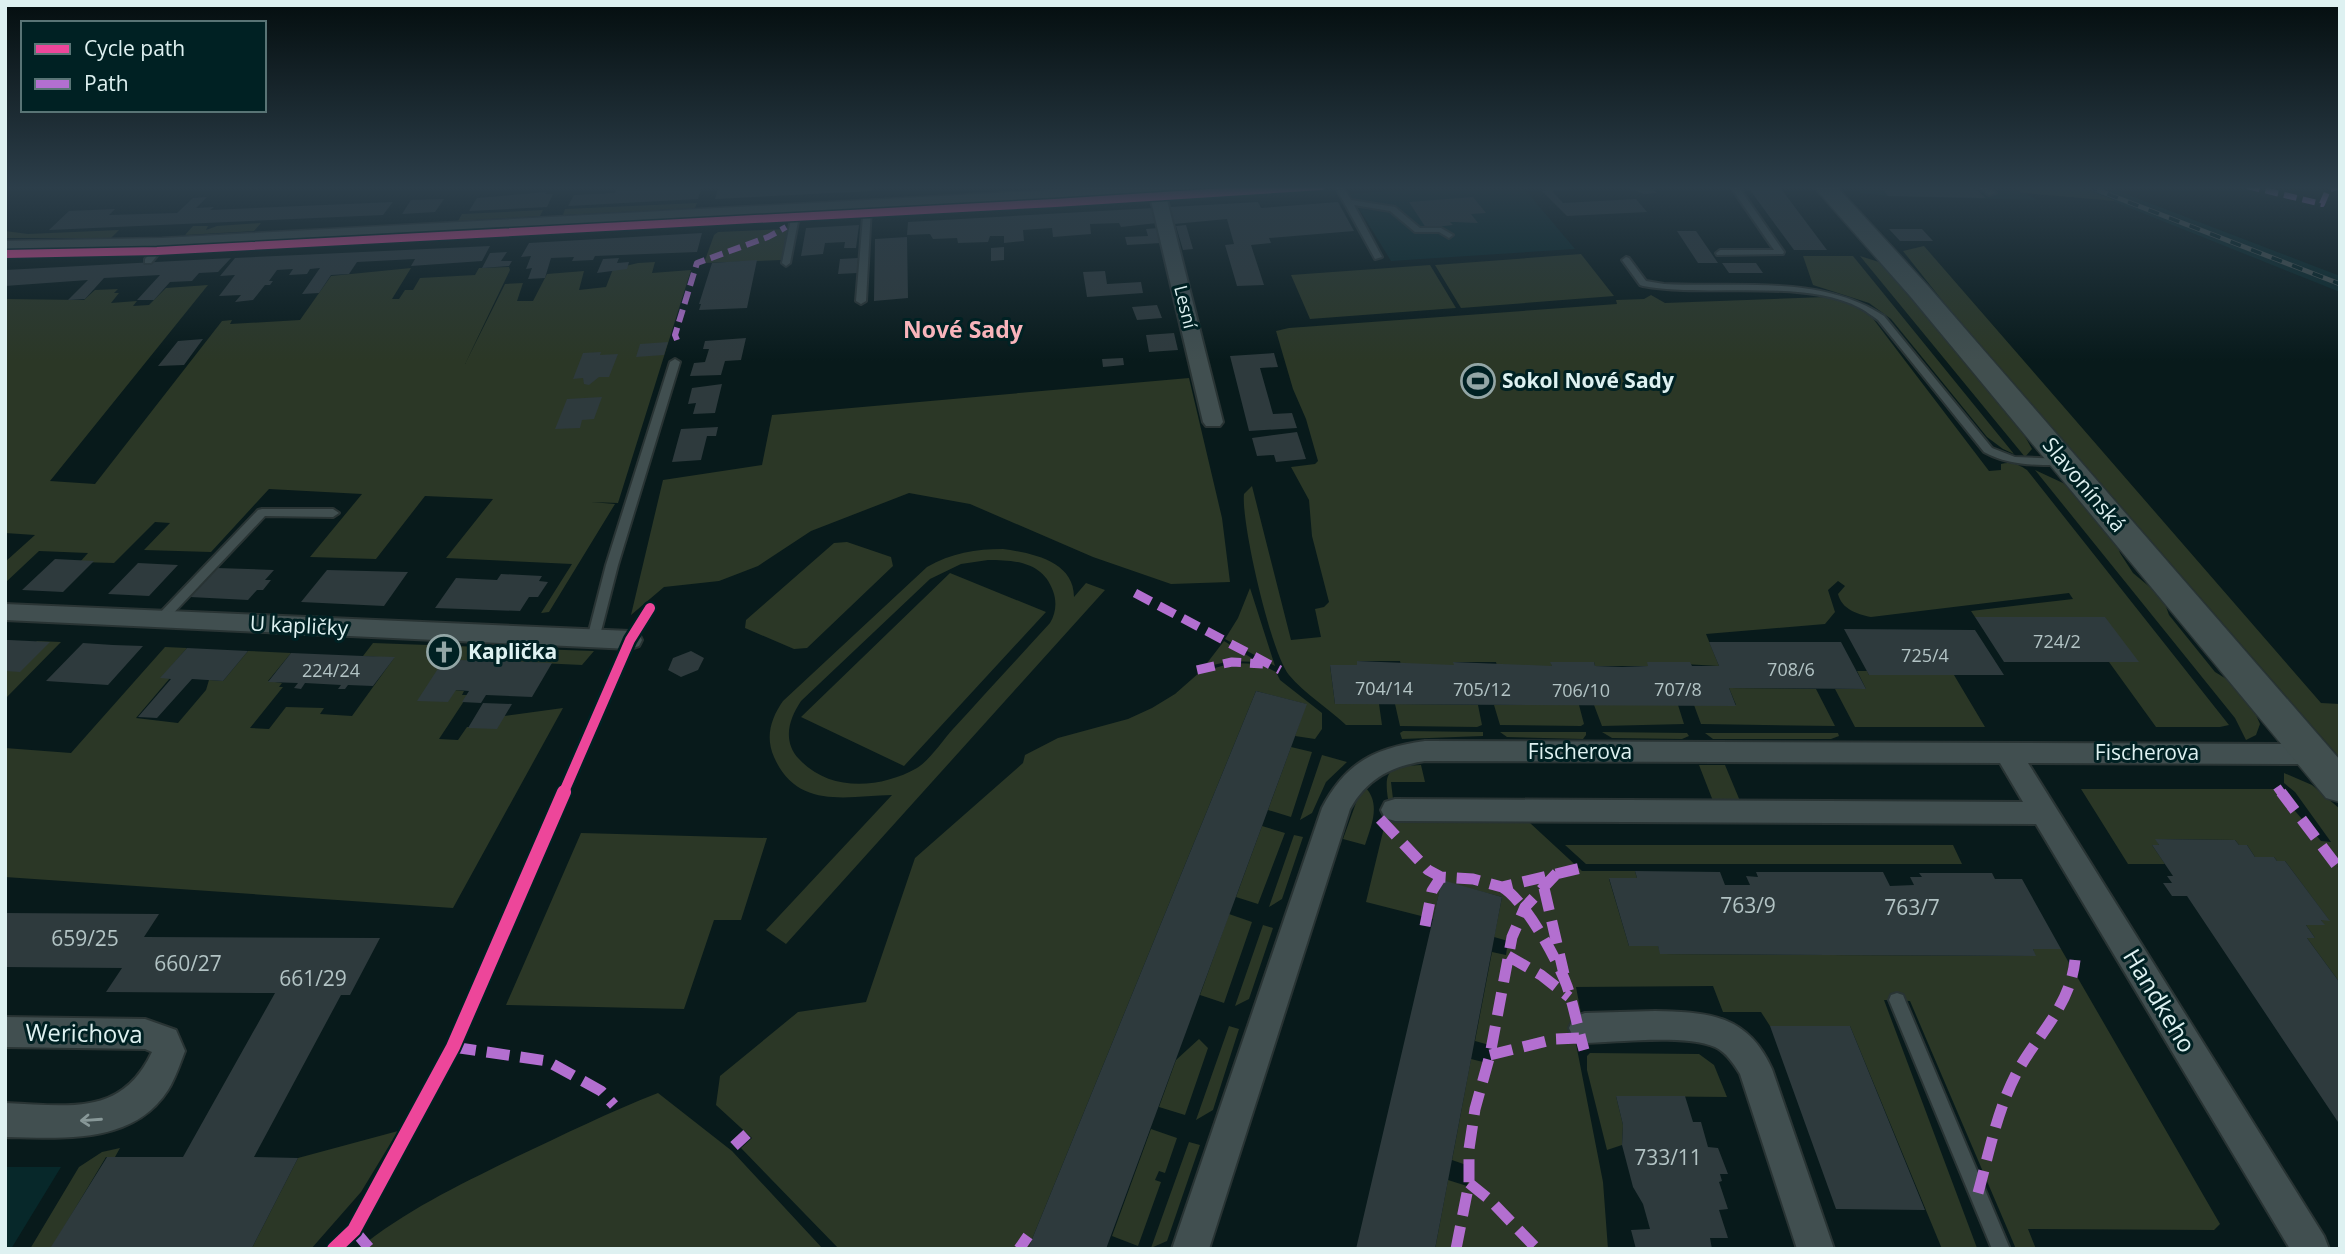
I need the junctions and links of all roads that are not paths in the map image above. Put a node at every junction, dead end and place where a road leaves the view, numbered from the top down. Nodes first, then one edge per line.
1 (284, 245) edge
2 (790, 245) edge
3 (865, 245) edge
4 (1170, 245) edge
5 (1371, 245) edge
6 (1775, 245) edge
7 (1877, 245) edge
8 (5, 248) edge
9 (1720, 253) dead end
10 (1378, 257) dead end
11 (1626, 260) dead end
12 (786, 263) dead end
13 (861, 301) dead end
14 (676, 362) dead end
15 (1213, 422) dead end
16 (2065, 463) junction
17 (333, 513) dead end
18 (5, 612) edge
19 (161, 620) junction
20 (593, 639) junction
21 (630, 640) dead end
22 (2007, 752) junction
23 (2312, 754) junction
24 (2340, 787) edge
25 (1395, 810) dead end
26 (2045, 813) junction
27 (1897, 1000) dead end
28 (1585, 1028) dead end
29 (5, 1032) edge
30 (5, 1120) edge
31 (1190, 1249) edge
32 (1816, 1249) edge
33 (2001, 1249) edge
34 (2311, 1249) edge

1 - 8 main road
2 - 12 lane
3 - 13 lane
4 - 15 street, Lesní
5 - 10 lane
6 - 9 lane
7 - 16 main road, Slavonínská
11 - 16 lane
14 - 20 lane
16 - 23 main road, Slavonínská
17 - 19 lane
18 - 19 street, U kapličky
19 - 20 street, U kapličky
20 - 21 street, U kapličky
22 - 23 street, Fischerova
22 - 26 street, Handkeho
22 - 31 street, Fischerova
23 - 24 main road, Slavonínská
25 - 26 street
26 - 34 street, Handkeho
27 - 33 lane
28 - 32 street
29 -> 30 street, Werichova

